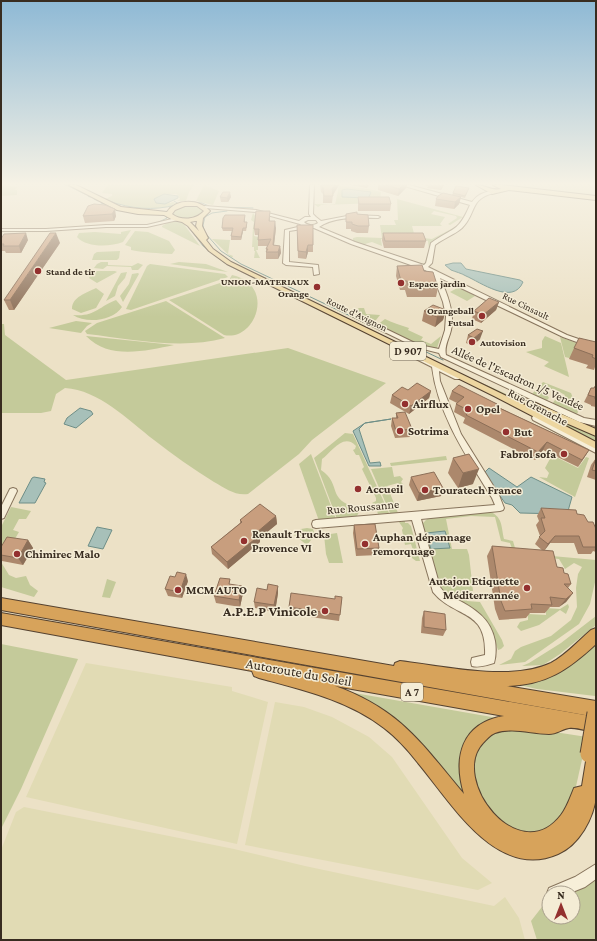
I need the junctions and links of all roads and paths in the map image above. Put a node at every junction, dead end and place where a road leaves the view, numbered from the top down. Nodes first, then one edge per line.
1 (62, 229) edge
2 (193, 229) edge
3 (201, 229) edge
4 (302, 229) edge
5 (317, 229) edge
6 (458, 229) edge
7 (1, 230) edge
8 (297, 230) joint
9 (425, 268) junction
10 (316, 274) dead end
11 (436, 277) junction
12 (353, 315) dead end
13 (385, 339) junction
14 (596, 347) edge
15 (441, 352) junction
16 (435, 367) junction
17 (456, 377) junction
18 (437, 381) junction
19 (596, 423) edge
20 (596, 433) edge
21 (596, 446) edge
22 (596, 450) edge
23 (13, 491) dead end
24 (1, 516) edge
25 (414, 516) junction
26 (316, 524) dead end
27 (1, 604) edge
28 (1, 619) edge
29 (596, 635) edge
30 (228, 660) junction
31 (476, 662) dead end
32 (357, 667) junction
33 (596, 709) edge
34 (596, 713) edge
35 (568, 720) junction
36 (596, 725) edge
37 (593, 753) edge
38 (596, 871) edge
39 (573, 885) edge

1 - 7 street
2 - 13 main road, Route d'Avignon / D 907
3 - 20 main road, Route d'Avignon / D 907
4 - 8 street
5 - 9 street, Rue Cinsault
6 - 9 street
8 - 10 street
9 - 11 street, Rue Cinsault
11 - 14 street, Rue Cinsault
11 - 15 street, Allée de l'Escadron 1/5 Vendée
12 - 15 street
13 - 16 street, Rue Grenache
13 - 21 main road, Route d'Avignon / D 907
15 - 19 street, Allée de l'Escadron 1/5 Vendée
16 - 17 street, Rue Grenache
16 - 18 street, Rue Roussanne
17 - 18 street
17 - 22 street, Rue Grenache
18 - 25 street, Rue Roussanne
23 - 24 street
25 - 26 street, Rue Roussanne
25 - 31 street, Rue Roussanne
27 - 32 highway, Autoroute du Soleil / A 7
28 - 30 highway, Autoroute du Soleil / A 7
29 - 32 highway
30 - 35 highway, Autoroute du Soleil / A 7
30 - 37 highway
32 - 33 highway, Autoroute du Soleil / A 7
34 - 37 highway, bridge
35 - 36 highway, Autoroute du Soleil / A 7
35 - 37 highway
38 - 39 street

